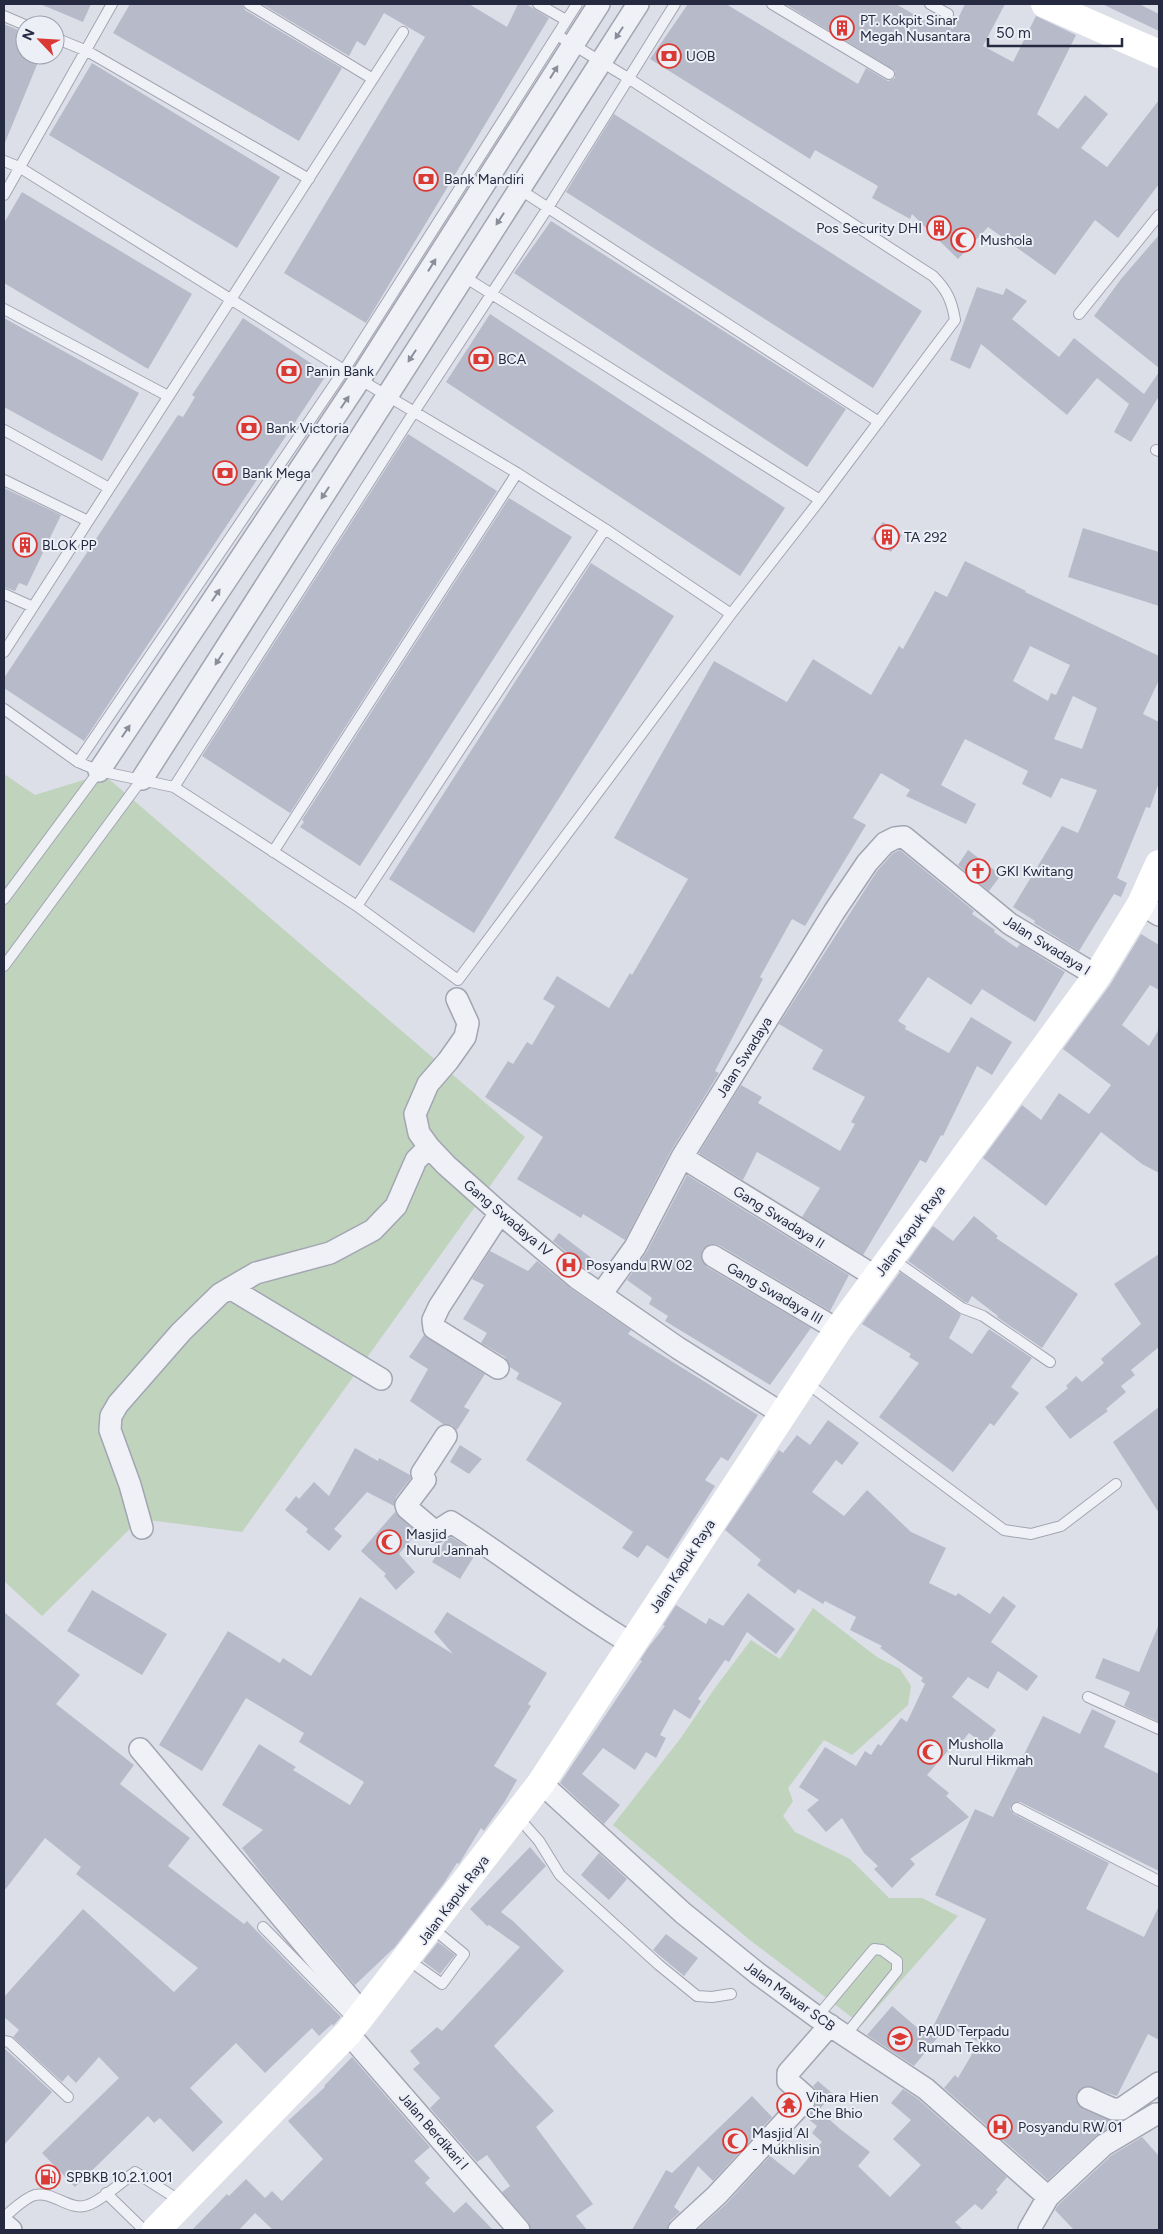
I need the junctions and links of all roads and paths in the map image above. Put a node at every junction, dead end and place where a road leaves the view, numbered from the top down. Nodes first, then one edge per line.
1 (112, 4) edge
2 (248, 4) edge
3 (538, 4) edge
4 (577, 4) edge
5 (599, 4) edge
6 (638, 4) edge
7 (676, 4) edge
8 (772, 4) edge
9 (930, 4) edge
10 (1046, 4) edge
11 (948, 14) dead end
12 (566, 20) junction
13 (403, 32) dead end
14 (564, 39) junction
15 (65, 42) edge
16 (86, 51) junction
17 (1159, 54) edge
18 (600, 61) junction
19 (889, 74) dead end
20 (628, 78) junction
21 (373, 79) junction
22 (4, 161) edge
23 (19, 167) junction
24 (309, 179) junction
25 (519, 189) junction
26 (4, 195) edge
27 (549, 206) junction
28 (1159, 215) edge
29 (463, 276) junction
30 (492, 293) junction
31 (232, 298) junction
32 (4, 309) edge
33 (1079, 314) dead end
34 (352, 374) junction
35 (168, 396) junction
36 (387, 396) junction
37 (414, 412) junction
38 (879, 422) junction
39 (4, 430) edge
40 (517, 473) junction
41 (4, 480) edge
42 (109, 488) junction
43 (820, 500) junction
44 (88, 521) junction
45 (604, 529) junction
46 (4, 594) edge
47 (33, 607) junction
48 (731, 614) junction
49 (4, 652) edge
50 (4, 709) edge
51 (78, 762) junction
52 (99, 771) junction
53 (142, 779) junction
54 (174, 787) junction
55 (904, 837) joint
56 (273, 852) junction
57 (1159, 864) edge
58 (4, 899) edge
59 (357, 906) junction
60 (1150, 910) edge
61 (4, 966) edge
62 (1098, 976) junction
63 (458, 989) junction
64 (428, 1147) junction
65 (682, 1157) junction
66 (500, 1213) junction
67 (712, 1256) dead end
68 (883, 1267) junction
69 (230, 1288) junction
70 (602, 1293) junction
71 (838, 1330) junction
72 (1050, 1362) dead end
73 (498, 1368) dead end
74 (381, 1379) dead end
75 (803, 1380) junction
76 (781, 1413) junction
77 (446, 1436) dead end
78 (1116, 1484) dead end
79 (142, 1528) dead end
80 (632, 1644) junction
81 (1088, 1696) dead end
82 (1159, 1730) edge
83 (140, 1749) dead end
84 (541, 1783) junction
85 (1017, 1808) dead end
86 (517, 1816) junction
87 (1159, 1881) edge
88 (264, 1927) dead end
89 (432, 1927) junction
90 (407, 1959) junction
91 (730, 1994) dead end
92 (356, 2023) junction
93 (831, 2026) junction
94 (4, 2041) edge
95 (1159, 2083) edge
96 (68, 2097) dead end
97 (1088, 2098) dead end
98 (1159, 2114) edge
99 (106, 2193) junction
100 (1048, 2197) junction
101 (182, 2202) junction
102 (4, 2217) edge
103 (4, 2224) edge
104 (12, 2230) edge
105 (144, 2230) edge
106 (156, 2230) edge
107 (519, 2230) edge
108 (680, 2230) edge
109 (1029, 2230) edge

1 - 16 lane
2 - 21 lane
3 - 12 lane
4 - 12 lane
5 - 14 street
6 -> 18 street
7 - 20 lane
8 - 19 lane
9 - 11 lane
10 - 17 main road
12 - 14 lane
13 - 21 lane
14 - 18 lane
14 - 34 street
15 - 16 lane
16 - 23 lane
16 - 24 lane
18 - 20 lane
18 - 25 street
20 - 27 lane
20 - 38 lane
21 - 24 lane
22 - 23 lane
23 - 26 lane
23 - 31 lane
24 - 31 lane
25 - 27 lane
25 -> 29 street
27 - 30 lane
27 - 38 lane
28 - 33 lane
29 - 30 lane
29 -> 36 street
30 - 37 lane
30 - 43 lane
31 - 34 lane
31 - 35 lane
32 - 35 lane
34 - 36 lane
34 - 51 lane
52 -> 34 street
35 - 42 lane
36 - 37 lane
36 -> 53 street
37 - 40 lane
37 - 54 lane
38 - 43 lane
39 - 42 lane
40 - 45 lane
40 - 56 lane
41 - 44 lane
42 - 44 lane
43 - 48 lane
44 - 47 lane
45 - 48 lane
45 - 59 lane
46 - 47 lane
47 - 49 lane
48 - 63 lane
50 - 51 lane
51 - 52 lane
52 - 53 lane
52 - 58 lane
53 - 54 lane
53 - 61 lane
54 - 56 lane
55 - 62 street, Jalan Swadaya I
55 - 65 street, Jalan Swadaya
56 - 59 lane
57 - 60 main road, Jalan Kapuk Raya
59 - 63 lane
60 - 62 main road, Jalan Kapuk Raya
62 - 68 main road, Jalan Kapuk Raya
63 - 64 street, Gang Swadaya IV
64 - 66 street, Gang Swadaya IV
64 - 69 street
65 - 68 street, Gang Swadaya II
65 - 70 street, Jalan Swadaya
66 - 70 street, Gang Swadaya IV
66 - 73 street
67 - 71 street, Gang Swadaya III
68 - 71 main road, Jalan Kapuk Raya
68 - 72 lane
69 - 74 street
69 - 79 street
70 - 76 street, Gang Swadaya IV
71 - 75 main road, Jalan Kapuk Raya
75 - 76 main road, Jalan Kapuk Raya
75 - 78 lane
76 - 80 main road, Jalan Kapuk Raya
77 - 80 street
80 - 84 main road, Jalan Kapuk Raya
81 - 82 lane
83 - 92 street, Jalan Berdikari I
84 - 86 main road, Jalan Kapuk Raya
84 - 93 street, Jalan Mawar SCB
85 - 87 lane
86 - 89 main road, Jalan Kapuk Raya
86 - 91 lane
88 - 92 lane
89 - 90 main road, Jalan Kapuk Raya
89 - 90 lane
90 - 92 main road, Jalan Kapuk Raya
92 - 101 main road, Jalan Kapuk Raya
92 - 107 street, Jalan Berdikari I
93 - 93 lane
93 - 100 street, Jalan Mawar SCB
93 - 108 street
94 - 96 lane
95 - 97 street
98 - 100 street
99 - 101 lane
99 - 102 lane
99 - 105 lane
100 - 109 street
101 - 106 main road, Jalan Kapuk Raya
103 - 104 street

